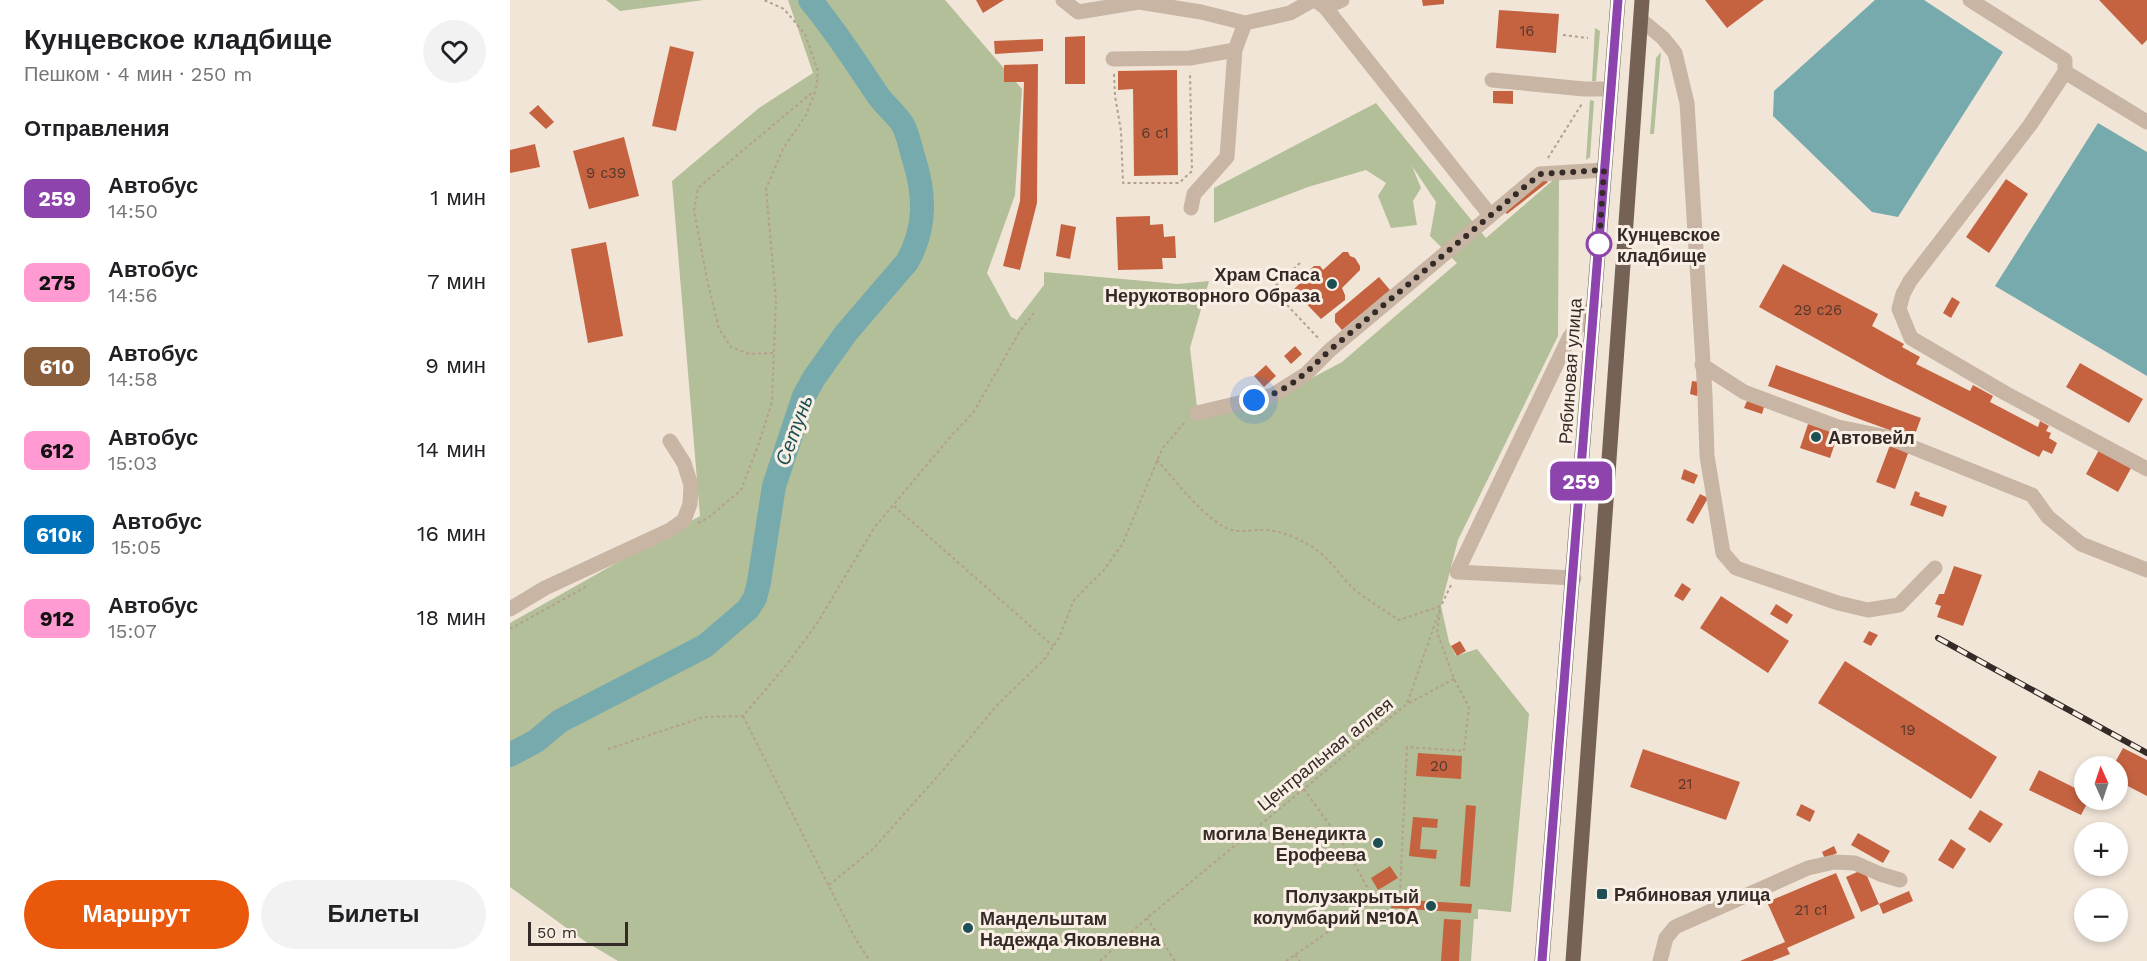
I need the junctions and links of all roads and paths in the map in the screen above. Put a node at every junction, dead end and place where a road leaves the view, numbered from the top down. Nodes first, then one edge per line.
1 (764, 0) edge
2 (1064, 0) edge
3 (1342, 0) edge
4 (1618, 0) edge
5 (1642, 0) edge
6 (1970, 0) edge
7 (1318, 2) edge
8 (1641, 20) junction
9 (1245, 23) junction
10 (1563, 35) dead end
11 (1588, 38) dead end
12 (1235, 50) junction
13 (1190, 58) junction
14 (1113, 59) joint
15 (2065, 72) junction
16 (1492, 80) dead end
17 (816, 89) junction
18 (1611, 89) junction
19 (1584, 100) dead end
20 (2147, 122) edge
21 (1604, 170) junction
22 (1540, 174) junction
23 (1191, 208) dead end
24 (1490, 215) junction
25 (1300, 263) dead end
26 (1595, 305) junction
27 (1034, 313) dead end
28 (1318, 339) dead end
29 (774, 352) junction
30 (1702, 366) junction
31 (1197, 413) joint
32 (670, 441) dead end
33 (1157, 460) junction
34 (2147, 469) edge
35 (894, 506) junction
36 (697, 524) dead end
37 (1935, 568) dead end
38 (2147, 570) edge
39 (1457, 572) junction
40 (1574, 578) junction
41 (594, 582) dead end
42 (1441, 606) junction
43 (510, 609) edge
44 (510, 629) edge
45 (1053, 646) junction
46 (1454, 679) junction
47 (1407, 704) junction
48 (743, 716) junction
49 (608, 749) dead end
50 (1304, 789) junction
51 (1900, 880) dead end
52 (829, 885) junction
53 (1374, 900) junction
54 (1147, 918) junction
55 (1295, 955) junction
56 (1575, 957) edge
57 (870, 961) edge
58 (1100, 961) edge
59 (1175, 961) edge
60 (1286, 961) edge
61 (1300, 961) edge
62 (1542, 961) edge
63 (1660, 961) edge

1 - 17 path
2 - 9 lane
3 - 7 lane
4 - 18 main road, Рябиновая улица
5 - 8 main road
6 - 15 lane
7 - 9 lane
7 - 24 lane
8 - 30 lane
8 - 56 main road
9 - 12 lane
10 - 11 path
12 - 13 lane
12 - 23 lane
13 - 14 lane
13 - 14 path
15 - 20 lane
15 - 34 lane
16 - 18 lane
17 - 29 path
17 - 29 path
18 - 21 main road, Рябиновая улица
19 - 22 path
21 - 22 lane
21 - 26 main road, Рябиновая улица
22 - 24 lane
24 - 31 lane
25 - 28 path
26 - 39 lane
26 - 40 main road, Рябиновая улица
27 - 35 path
29 - 36 path
30 - 37 lane
30 - 38 lane
31 - 33 path
32 - 43 lane
33 - 42 path
33 - 45 path
35 - 45 path
35 - 48 path
39 - 40 lane
39 - 42 path
40 - 62 main road, Рябиновая улица
41 - 44 path
42 - 46 path
42 - 47 path, Центральная аллея
45 - 52 path
46 - 47 path
46 - 53 path
47 - 50 path, Центральная аллея
48 - 49 path
48 - 52 path
50 - 53 path
50 - 54 path, Центральная аллея
51 - 63 lane
52 - 57 path
53 - 55 path
54 - 58 path, Центральная аллея
54 - 59 path
55 - 60 path
55 - 61 path

